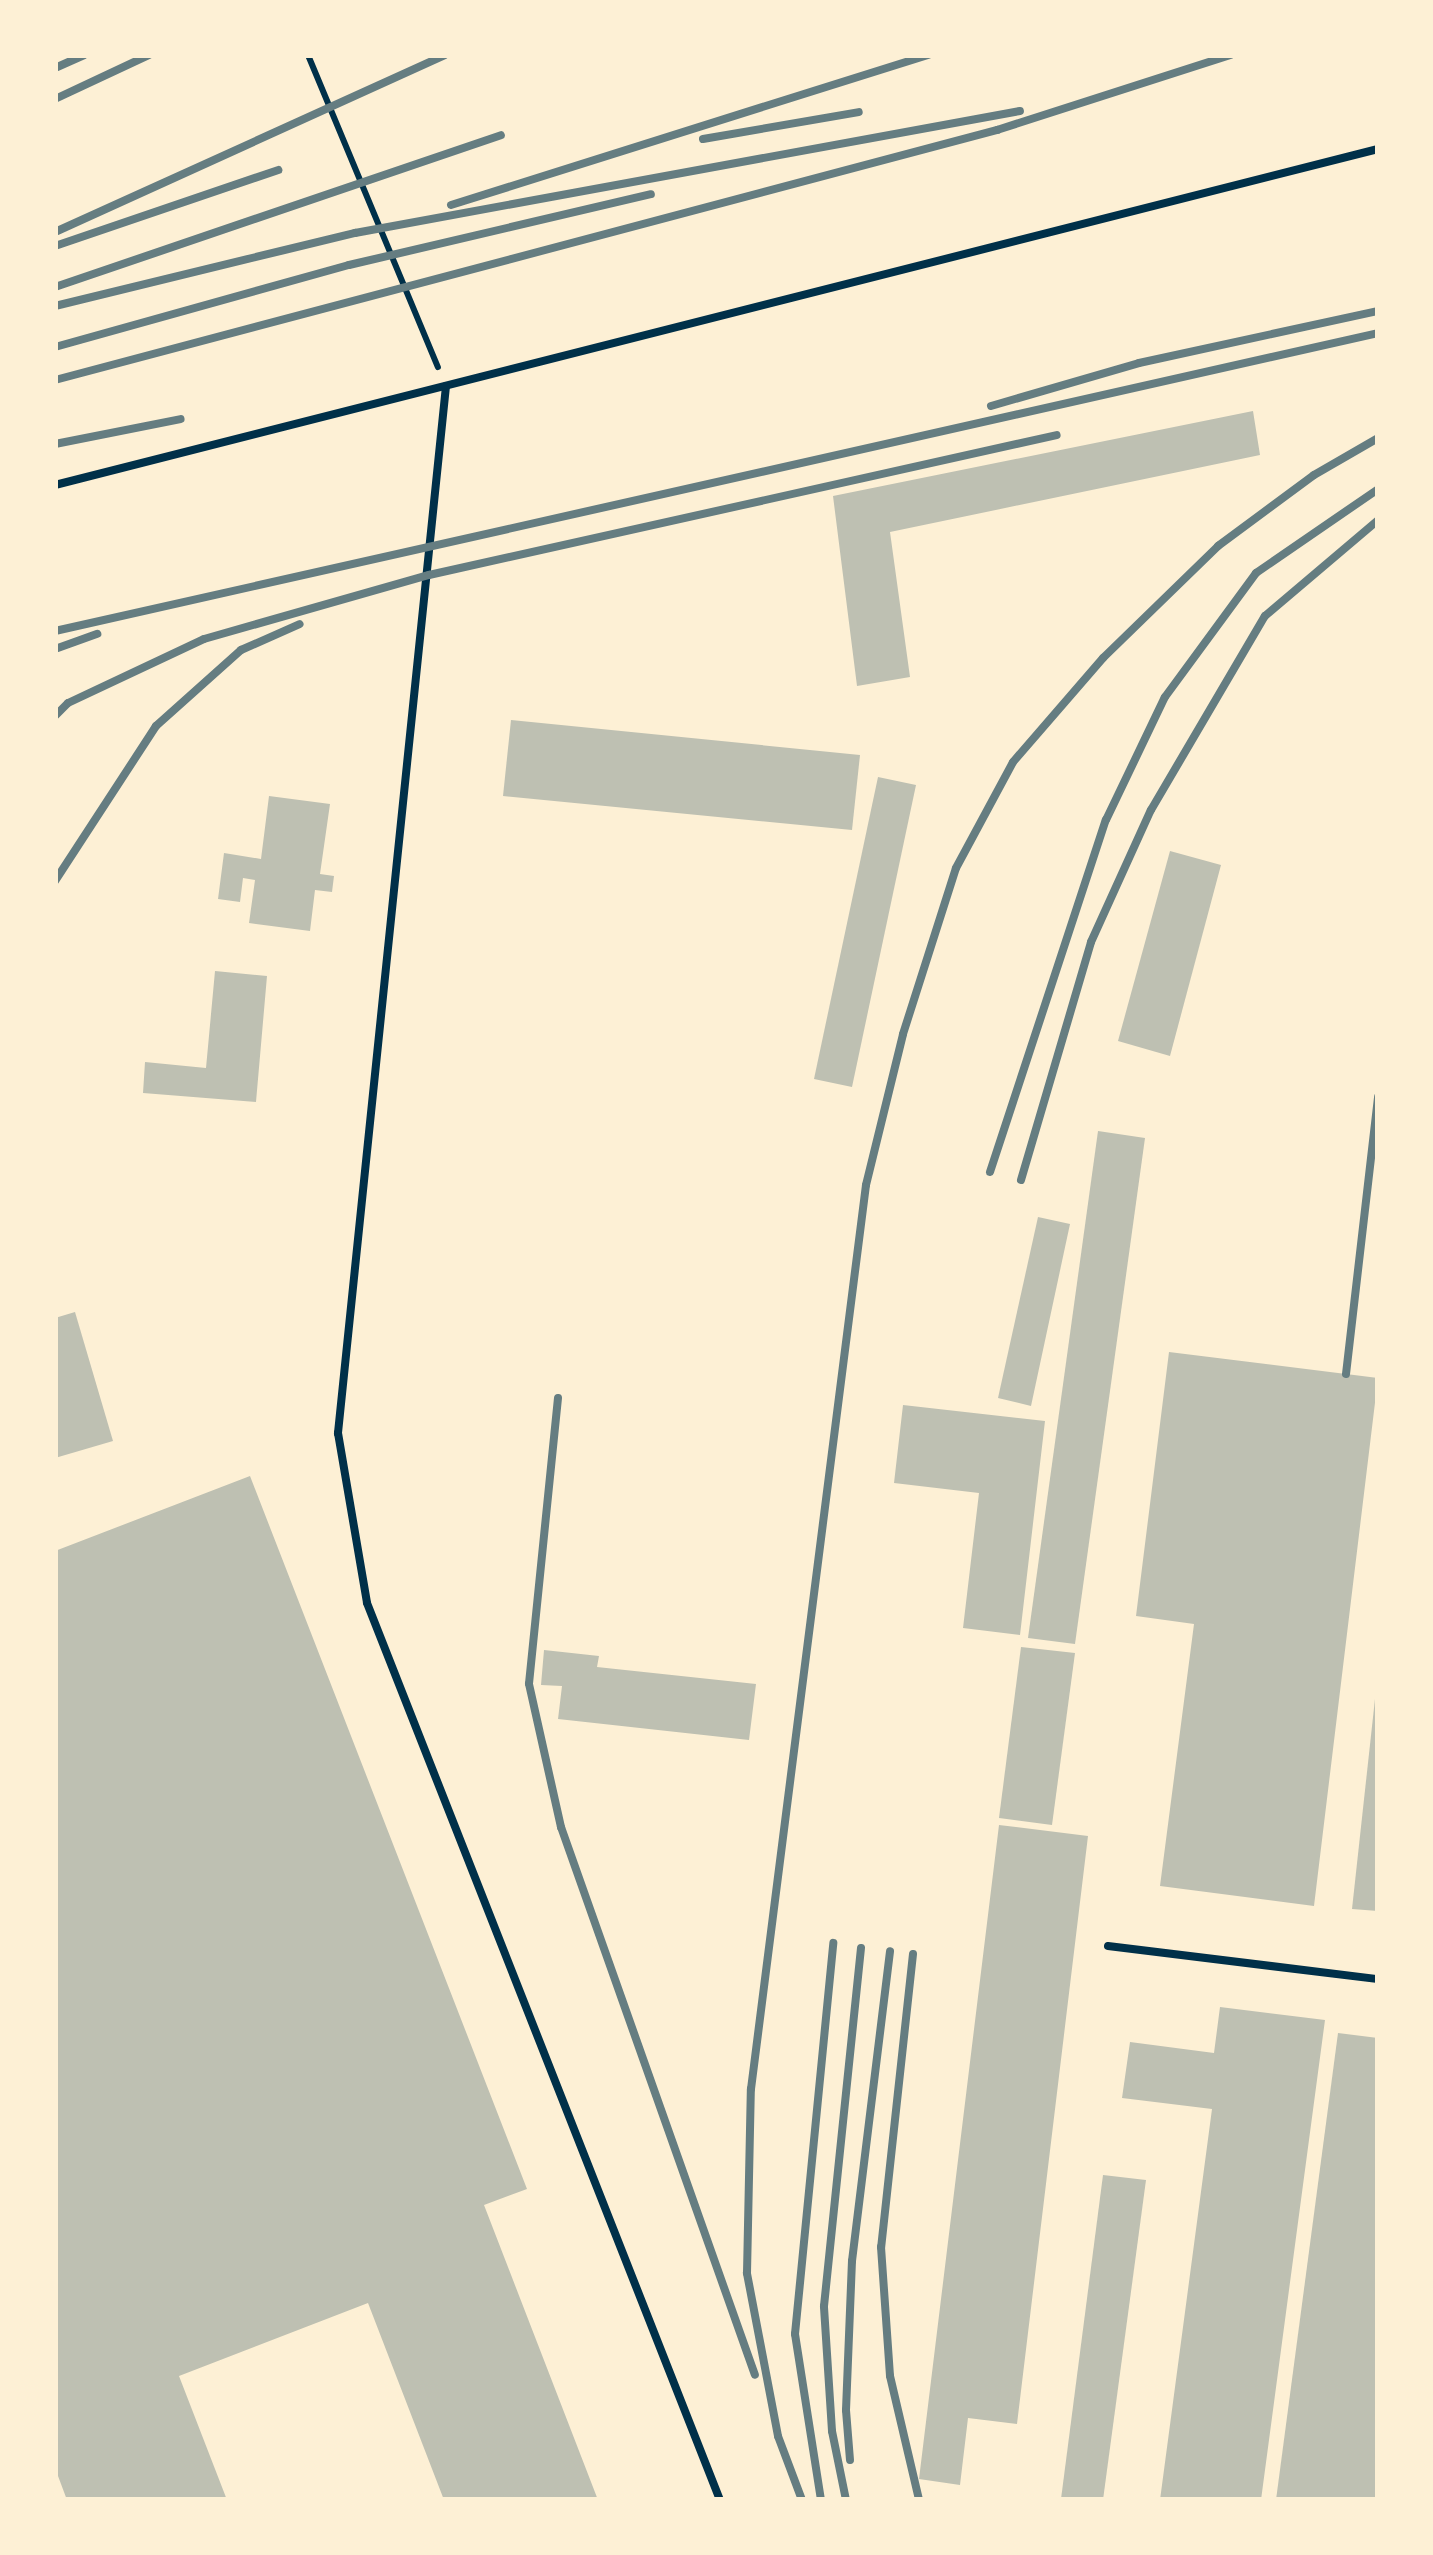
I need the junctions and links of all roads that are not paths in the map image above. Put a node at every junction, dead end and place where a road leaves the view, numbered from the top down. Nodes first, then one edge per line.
1 (1378, 149) edge
2 (446, 386) junction
3 (55, 486) edge
4 (1108, 1946) dead end
5 (1378, 1979) edge
6 (720, 2500) edge

1 - 2 lane
2 - 3 lane
2 - 6 lane
4 - 5 lane

